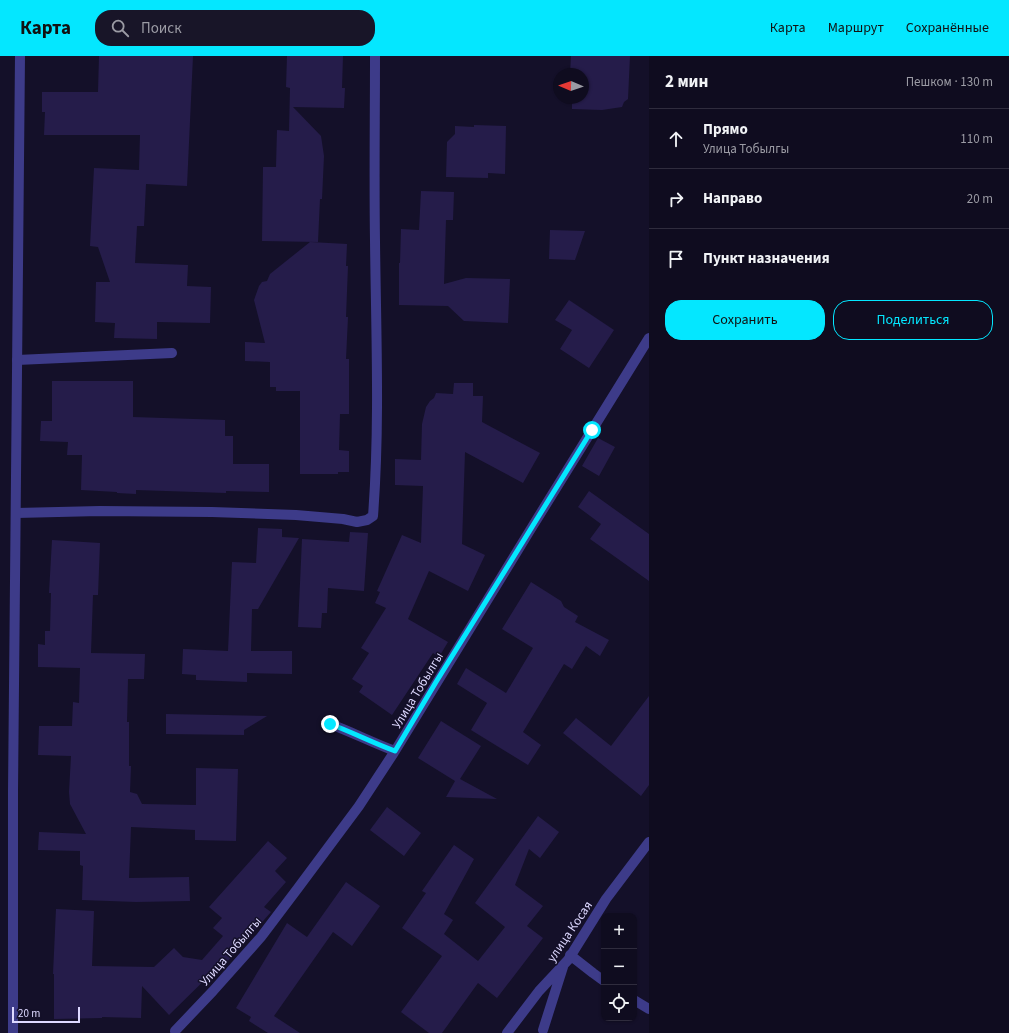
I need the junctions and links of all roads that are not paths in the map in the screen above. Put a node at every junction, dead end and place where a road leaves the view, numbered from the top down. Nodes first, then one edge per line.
1 (20, 56) edge
2 (375, 56) edge
3 (649, 338) edge
4 (172, 353) dead end
5 (17, 360) junction
6 (16, 513) junction
7 (330, 724) dead end
8 (395, 751) junction
9 (649, 842) edge
10 (567, 959) junction
11 (601, 979) edge
12 (637, 1002) edge
13 (649, 1009) edge
14 (544, 1030) dead end
15 (175, 1031) dead end
16 (13, 1033) edge
17 (508, 1033) edge

1 - 5 street
2 - 6 street
3 - 8 street, Улица Тобылгы
4 - 5 street
5 - 6 street
6 - 16 street
7 - 8 street
8 - 15 street, Улица Тобылгы
9 - 10 street, улица Косая
10 - 11 street
10 - 14 street
10 - 17 street, улица Косая
12 - 13 street

